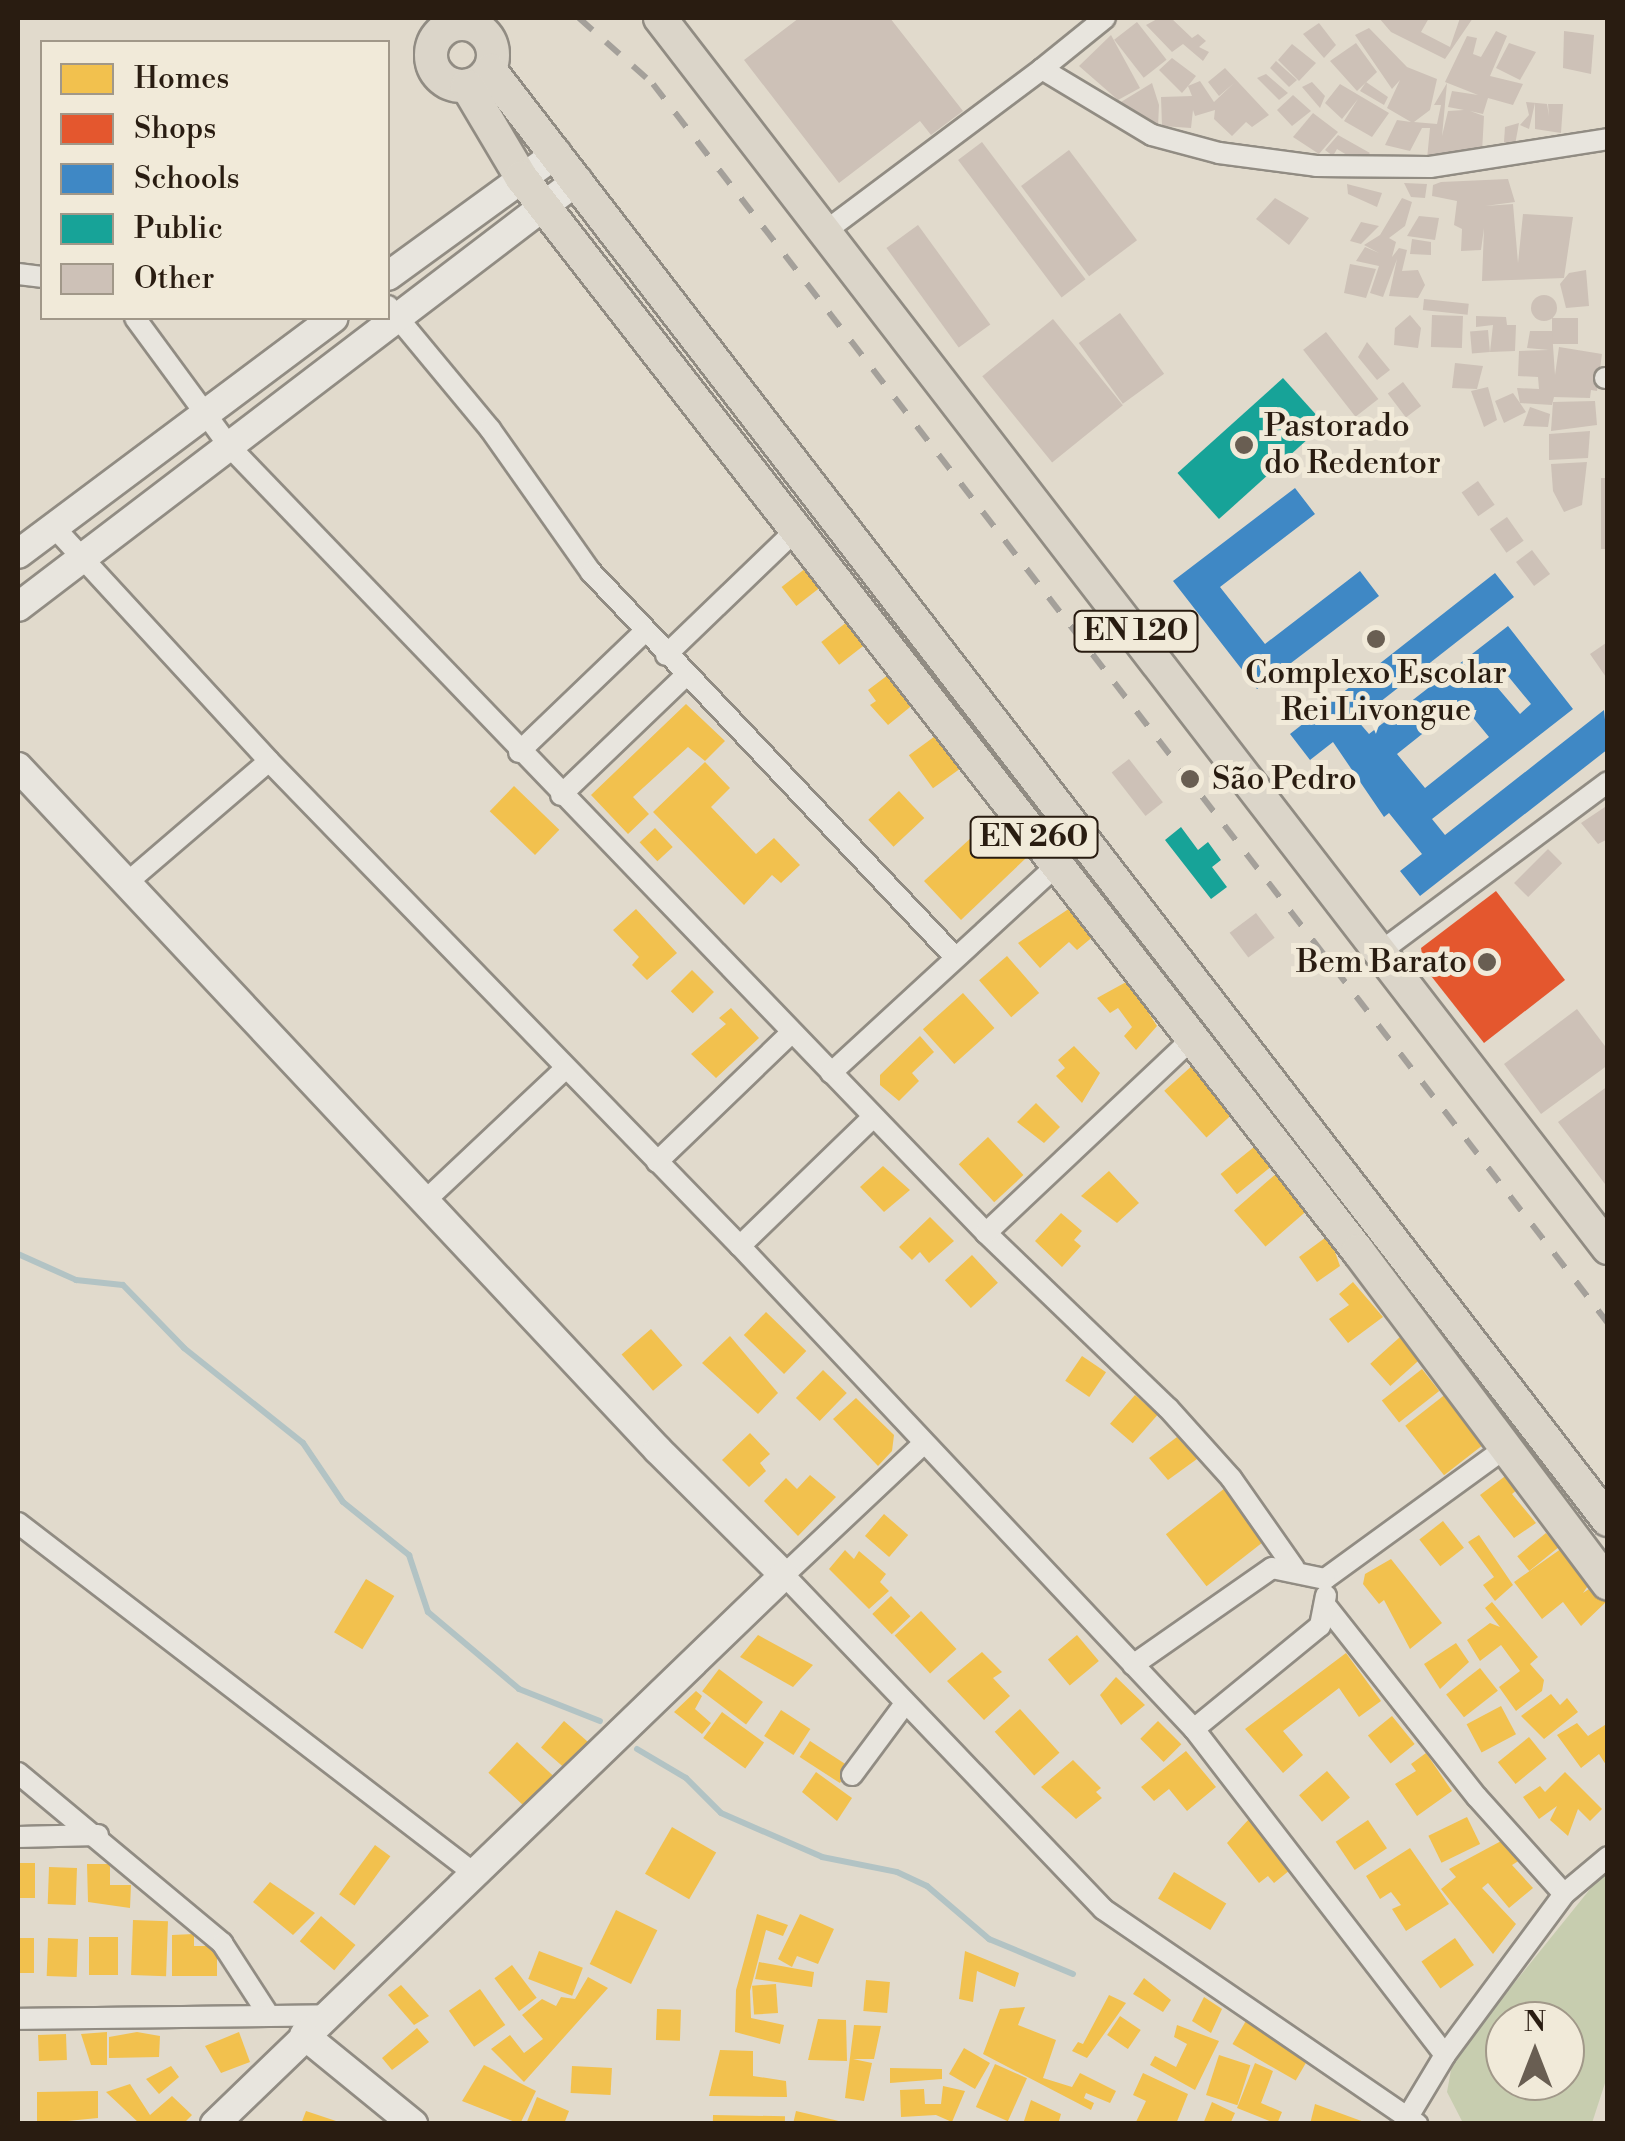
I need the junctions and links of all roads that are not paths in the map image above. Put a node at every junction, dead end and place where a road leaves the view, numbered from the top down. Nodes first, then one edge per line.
1 (660, 18) edge
2 (1105, 18) edge
3 (435, 24) edge
4 (485, 54) edge
5 (1042, 69) junction
6 (1608, 139) edge
7 (557, 153) junction
8 (521, 177) junction
9 (578, 180) junction
10 (546, 205) junction
11 (827, 230) junction
12 (390, 275) edge
13 (392, 312) edge
14 (136, 320) edge
15 (330, 320) edge
16 (382, 320) edge
17 (699, 343) junction
18 (669, 366) junction
19 (202, 417) junction
20 (229, 446) junction
21 (53, 526) junction
22 (796, 530) junction
23 (18, 554) edge
24 (82, 560) junction
25 (18, 608) edge
26 (644, 632) junction
27 (666, 655) junction
28 (950, 664) junction
29 (686, 676) junction
30 (921, 685) junction
31 (518, 752) junction
32 (269, 761) junction
33 (18, 767) edge
34 (1608, 782) edge
35 (561, 796) junction
36 (1056, 866) junction
37 (129, 881) junction
38 (1380, 952) junction
39 (955, 956) junction
40 (792, 1033) junction
41 (1190, 1041) junction
42 (565, 1069) junction
43 (831, 1073) junction
44 (873, 1117) junction
45 (657, 1162) junction
46 (428, 1198) junction
47 (1385, 1230) junction
48 (986, 1233) junction
49 (740, 1246) junction
50 (1608, 1248) edge
51 (1358, 1251) junction
52 (922, 1444) junction
53 (1505, 1448) junction
54 (1608, 1520) edge
55 (18, 1523) edge
56 (1294, 1568) junction
57 (784, 1575) junction
58 (1325, 1579) junction
59 (1608, 1584) edge
60 (1326, 1606) junction
61 (1133, 1664) junction
62 (904, 1705) junction
63 (1194, 1729) junction
64 (18, 1773) edge
65 (852, 1774) dead end
66 (98, 1835) junction
67 (18, 1836) edge
68 (1608, 1857) edge
69 (475, 1874) junction
70 (1564, 1894) junction
71 (266, 2011) junction
72 (325, 2015) junction
73 (18, 2019) edge
74 (304, 2035) junction
75 (1445, 2055) junction
76 (1413, 2120) edge
77 (214, 2124) edge
78 (413, 2124) edge

1 - 11 main road, EN 120
2 - 5 street
3 - 4 main road
3 - 4 main road
4 - 7 main road, EN 260
4 - 8 main road, EN 260
5 - 6 street
5 - 11 street
7 - 8 street
7 - 9 main road, EN 260
8 - 10 main road, EN 260
8 - 12 street
9 - 10 street
9 - 17 main road, EN 260
10 - 13 street
10 - 18 main road, EN 260
11 - 38 main road, EN 120
13 - 26 street
14 - 19 street
15 - 19 street
16 - 20 street
17 - 18 main road
17 - 28 main road, EN 260
18 - 22 main road, EN 260
19 - 20 street
19 - 21 street
20 - 24 street
20 - 31 street
21 - 23 street
21 - 24 street
22 - 27 street
22 - 30 main road, EN 260
24 - 25 street
24 - 32 street
26 - 27 street
26 - 31 street
27 - 29 street
28 - 30 main road
28 - 47 main road, EN 260
29 - 35 street
29 - 39 street
30 - 36 main road, EN 260
31 - 35 street
32 - 37 street
32 - 42 street
33 - 37 street
34 - 38 street
35 - 40 street
36 - 39 street
36 - 41 main road, EN 260
37 - 46 street
38 - 50 main road, EN 120
39 - 43 street
40 - 43 street
40 - 45 street
41 - 48 street
41 - 51 main road, EN 260
42 - 45 street
42 - 46 street
43 - 44 street
44 - 48 street
44 - 49 street
45 - 49 street
46 - 57 street
47 - 51 main road
47 - 54 main road, EN 260
48 - 56 street
49 - 52 street
51 - 53 main road, EN 260
52 - 57 street
52 - 61 street
53 - 58 street
53 - 59 main road, EN 260
55 - 69 street
56 - 58 street
56 - 61 street
57 - 62 street
57 - 69 street
58 - 60 street
60 - 63 street
60 - 70 street
61 - 63 street
62 - 65 street
62 - 76 street
63 - 75 street
64 - 66 street
66 - 67 street
66 - 71 street
68 - 70 street
69 - 72 street
70 - 75 street
71 - 72 street
71 - 73 street
72 - 74 street
74 - 77 street
74 - 78 street
75 - 76 street

